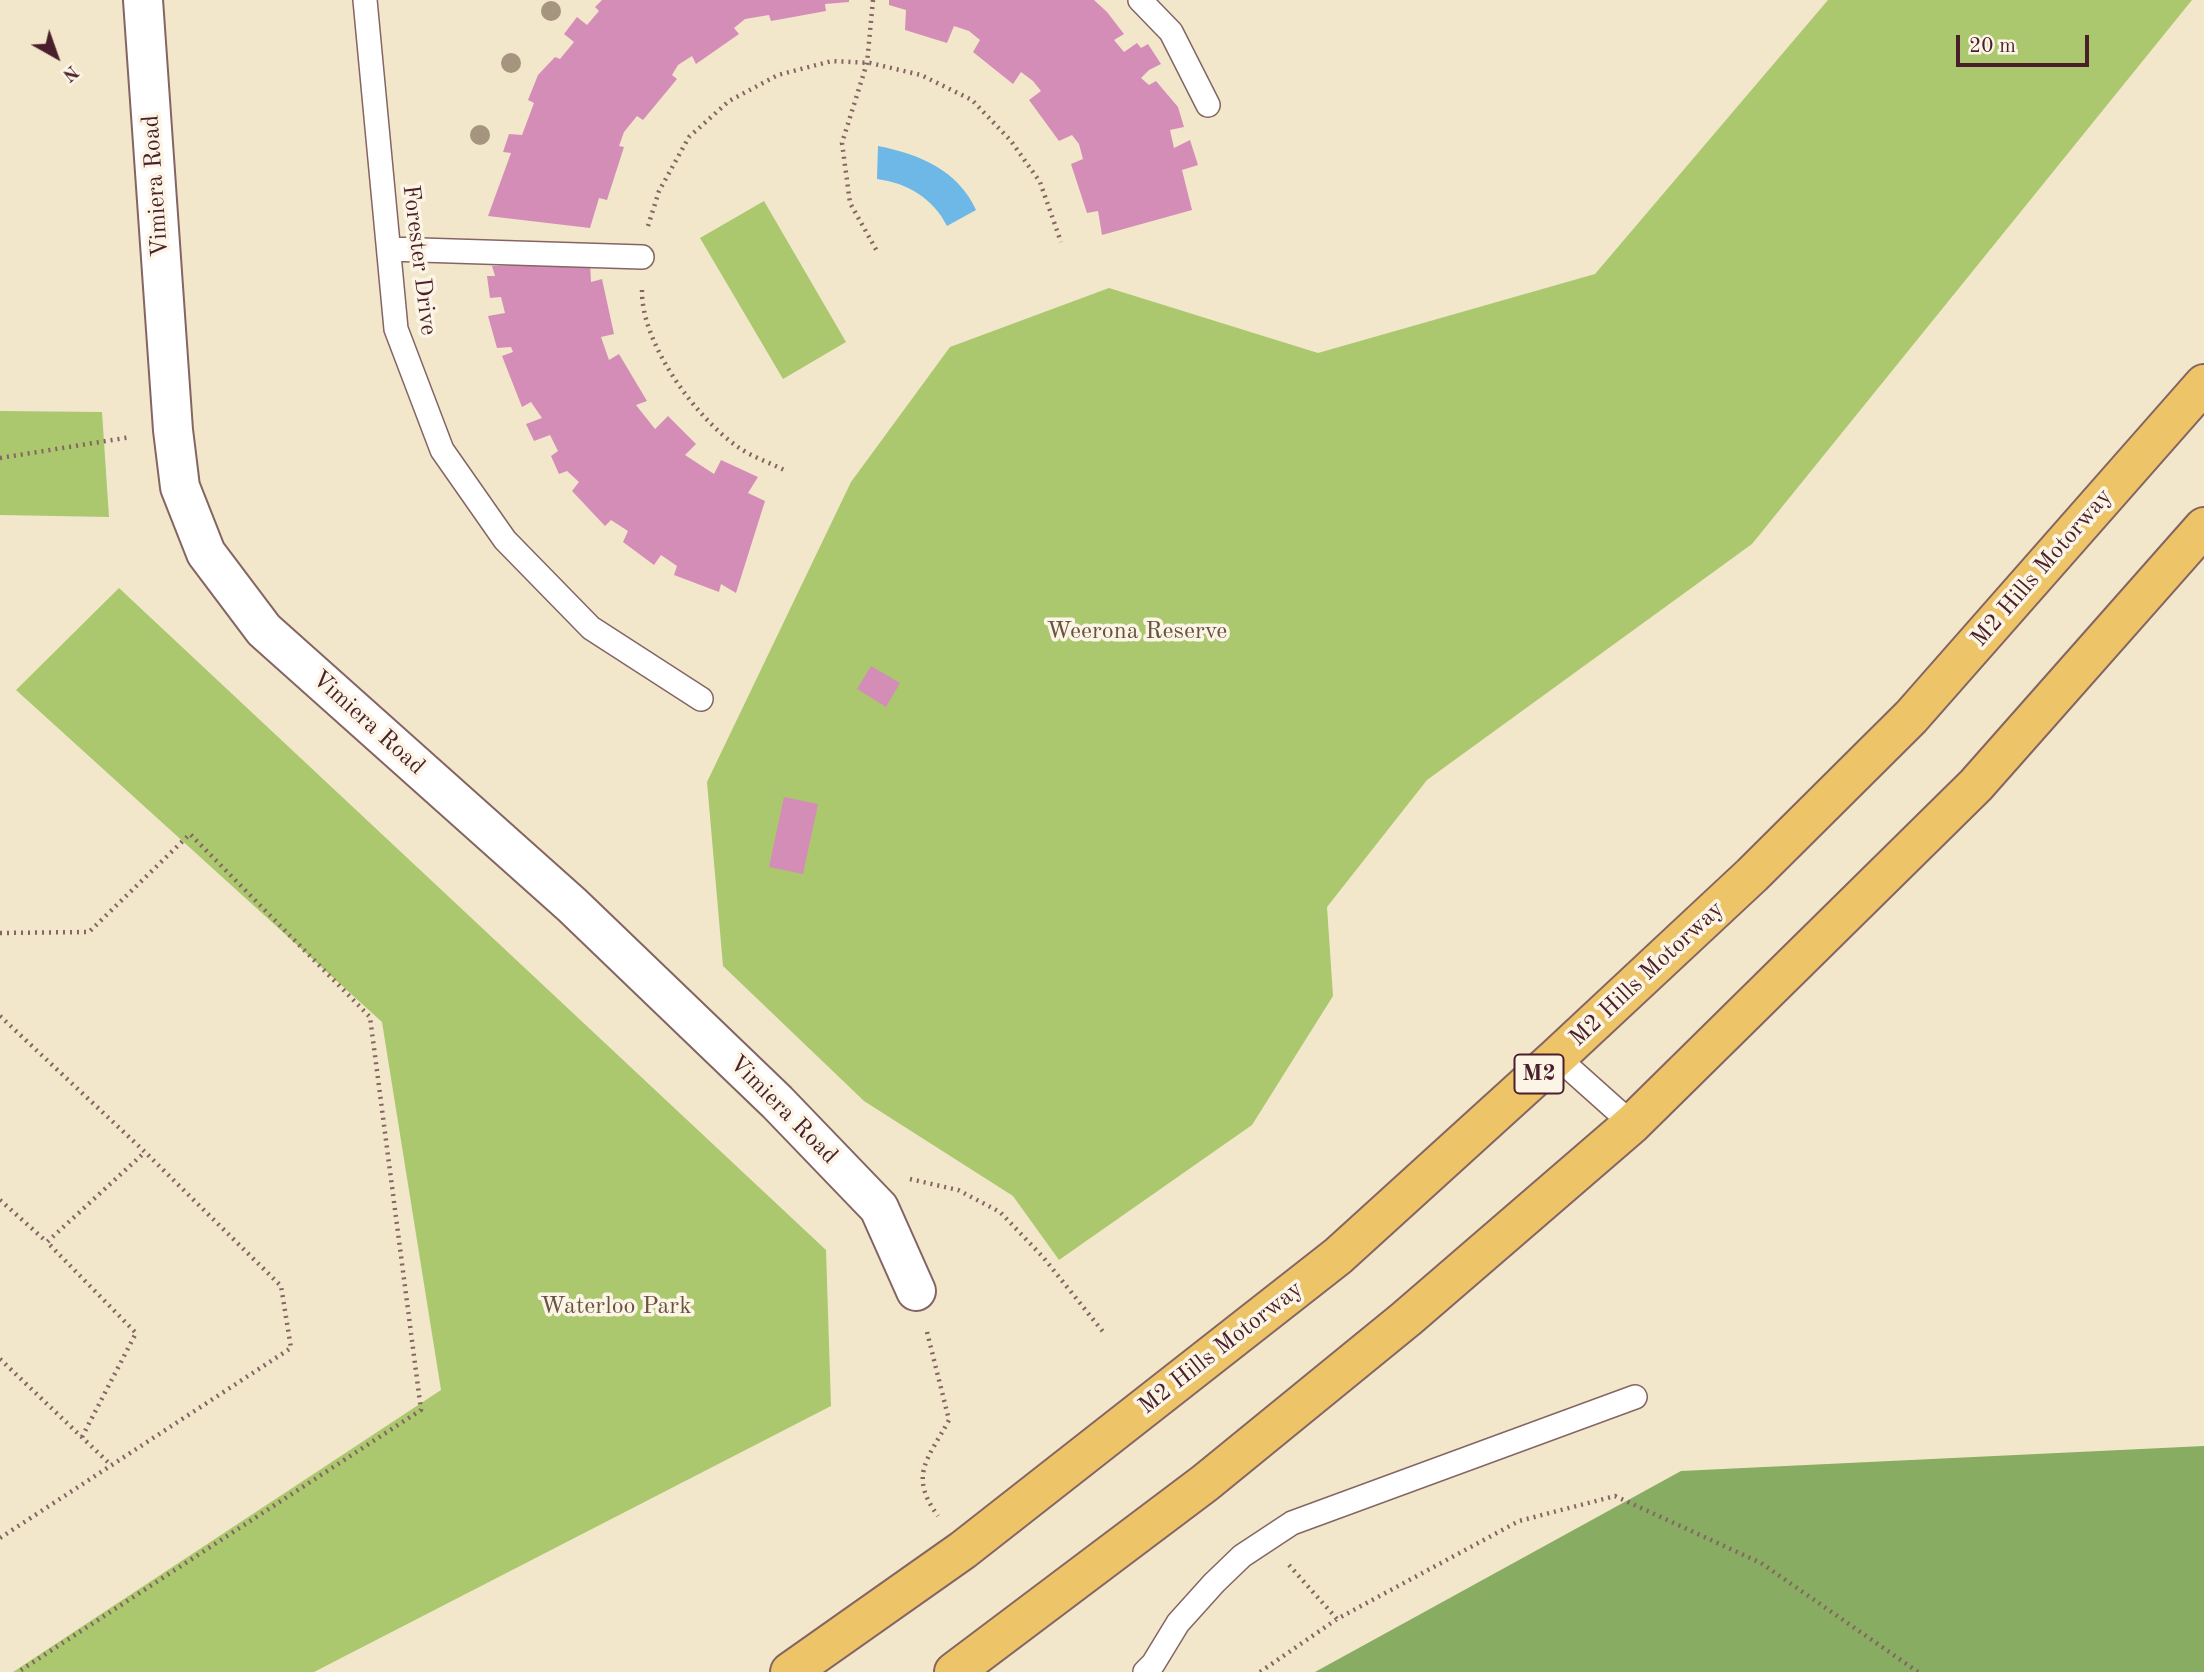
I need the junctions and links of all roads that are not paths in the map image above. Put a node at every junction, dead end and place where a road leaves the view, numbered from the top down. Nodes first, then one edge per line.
1 (143, 0) edge
2 (365, 0) edge
3 (1139, 0) edge
4 (1208, 105) dead end
5 (389, 249) junction
6 (642, 257) road end
7 (2204, 384) edge
8 (2204, 527) edge
9 (701, 699) dead end
10 (1557, 1058) junction
11 (1632, 1124) junction
12 (916, 1291) road end
13 (1635, 1397) dead end
14 (790, 1672) edge
15 (954, 1672) edge
16 (1145, 1672) edge

1 - 12 street, Vimiera Road
2 - 5 lane, Forester Drive
3 - 4 lane
5 - 6 lane
5 - 9 lane, Forester Drive
7 - 10 highway, M2 Hills Motorway / M2
8 - 11 highway
10 - 11 lane
10 - 14 highway, M2 Hills Motorway / M2
11 - 15 highway
13 - 16 lane

